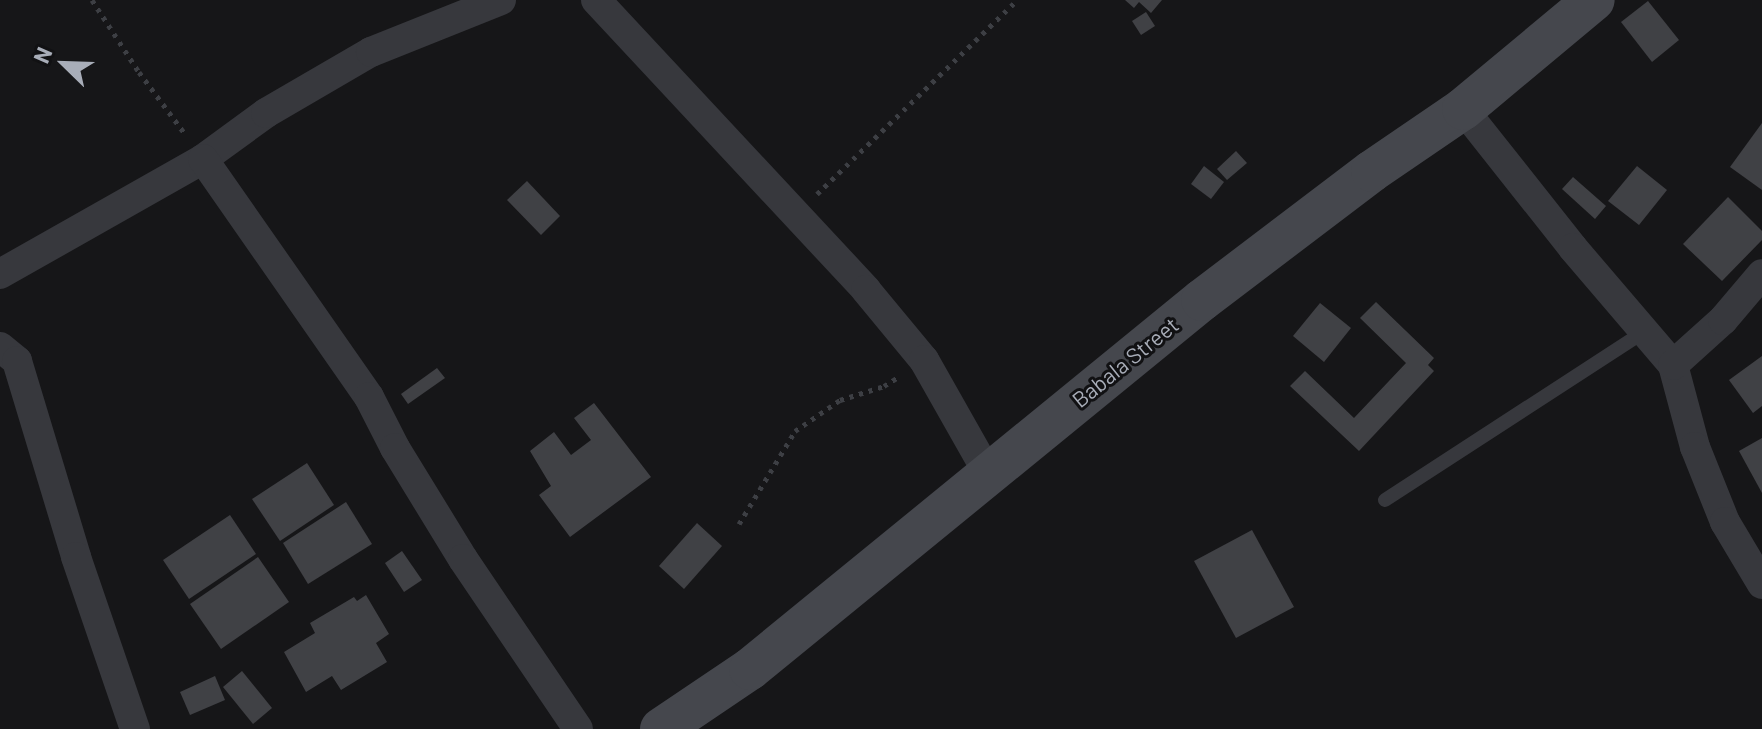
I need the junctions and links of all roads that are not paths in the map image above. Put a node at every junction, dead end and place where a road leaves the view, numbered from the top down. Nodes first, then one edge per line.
1 (501, 0) edge
2 (596, 0) edge
3 (1594, 0) edge
4 (1463, 109) junction
5 (203, 159) junction
6 (0, 274) edge
7 (1762, 274) edge
8 (1646, 331) junction
9 (0, 347) edge
10 (1673, 365) junction
11 (988, 473) junction
12 (1385, 500) dead end
13 (1762, 584) edge
14 (135, 729) edge
15 (578, 729) edge
16 (661, 729) edge

1 - 5 street
2 - 11 street
3 - 4 street, Babala Street
4 - 8 street
4 - 11 street, Babala Street
5 - 6 street
5 - 15 street
7 - 10 street
8 - 10 street
8 - 12 lane
9 - 14 street
10 - 13 street
11 - 16 street, Babala Street

